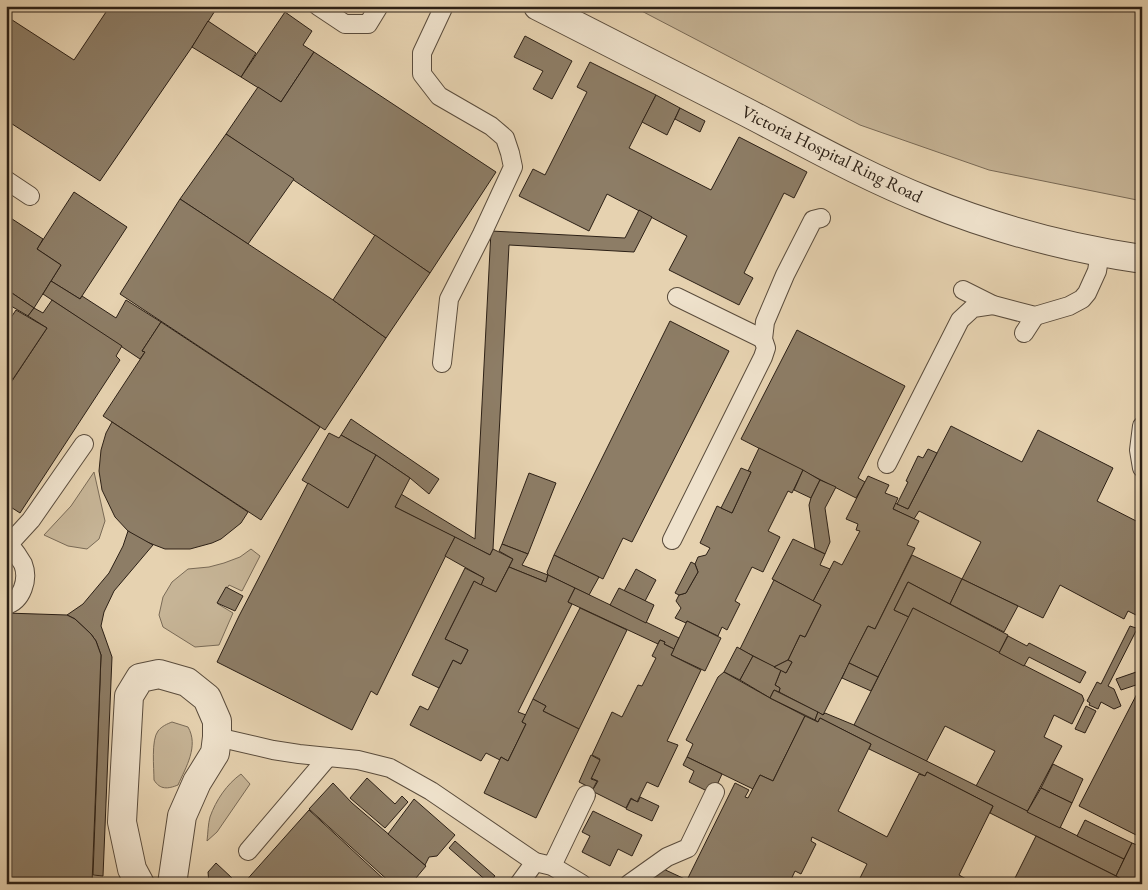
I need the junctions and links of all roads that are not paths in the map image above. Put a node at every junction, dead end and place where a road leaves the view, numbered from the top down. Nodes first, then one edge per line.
1 (318, 6) edge
2 (379, 6) edge
3 (444, 6) edge
4 (538, 6) edge
5 (6, 180) edge
6 (30, 196) dead end
7 (821, 218) dead end
8 (1100, 253) junction
9 (1142, 259) edge
10 (963, 290) dead end
11 (678, 297) dead end
12 (993, 305) junction
13 (1035, 316) junction
14 (1024, 332) dead end
15 (763, 339) junction
16 (442, 364) dead end
17 (1142, 426) edge
18 (84, 444) dead end
19 (887, 464) dead end
20 (1142, 468) edge
21 (672, 540) dead end
22 (8, 543) edge
23 (6, 605) edge
24 (217, 737) junction
25 (328, 757) junction
26 (715, 792) dead end
27 (586, 795) dead end
28 (248, 851) dead end
29 (543, 864) junction
30 (140, 884) edge
31 (172, 884) edge
32 (519, 884) edge
33 (582, 884) edge
34 (629, 884) edge

1 - 2 lane
3 - 16 lane
4 - 8 street, Victoria Hospital Ring Road
5 - 6 lane
7 - 15 lane
8 - 9 street, Victoria Hospital Ring Road
8 - 13 lane
10 - 12 lane
11 - 15 lane
12 - 13 lane
12 - 19 lane
13 - 14 lane
15 - 21 lane
17 - 20 lane
18 - 22 lane
22 - 23 lane
24 - 25 lane
24 - 30 street
24 - 31 street
25 - 28 lane
25 - 29 lane
26 - 34 lane
27 - 29 lane
29 - 32 lane
29 - 33 lane

